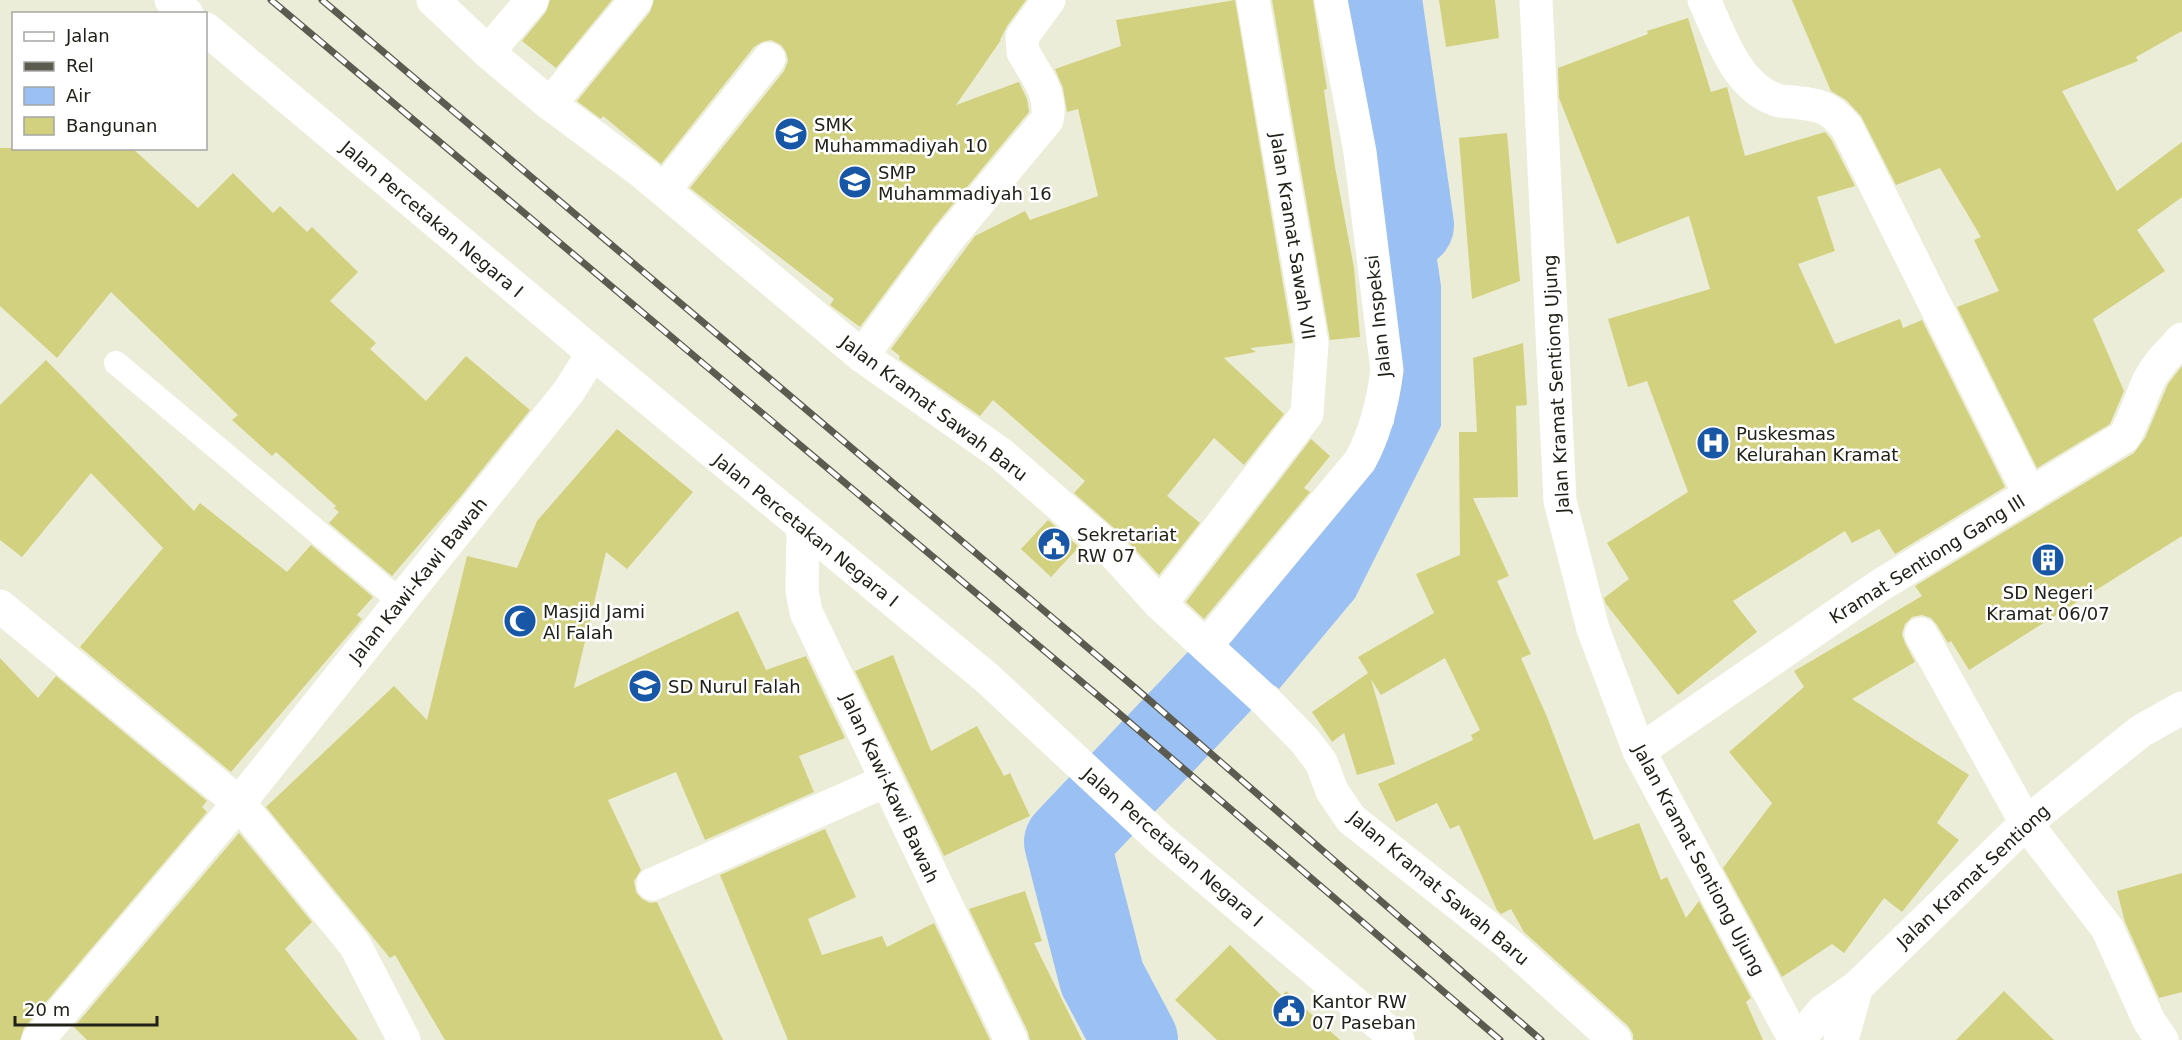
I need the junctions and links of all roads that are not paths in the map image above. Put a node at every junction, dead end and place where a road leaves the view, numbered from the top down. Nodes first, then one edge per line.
1 (171, 0) edge
2 (433, 0) edge
3 (532, 0) edge
4 (636, 0) edge
5 (1049, 0) edge
6 (1253, 0) edge
7 (1331, 0) edge
8 (1536, 0) edge
9 (1704, 0) edge
10 (185, 12) edge
11 (207, 30) edge
12 (488, 52) junction
13 (769, 59) dead end
14 (550, 104) junction
15 (664, 190) junction
16 (2182, 339) edge
17 (592, 353) junction
18 (862, 356) junction
19 (116, 363) dead end
20 (2030, 495) junction
21 (803, 527) junction
22 (400, 602) junction
23 (1160, 603) junction
24 (0, 606) edge
25 (1921, 634) dead end
26 (1212, 652) junction
27 (2182, 708) edge
28 (1639, 751) junction
29 (886, 781) junction
30 (239, 803) junction
31 (2026, 823) junction
32 (653, 884) dead end
33 (1857, 987) junction
34 (38, 1040) edge
35 (404, 1040) edge
36 (1011, 1040) edge
37 (1398, 1040) edge
38 (1615, 1040) edge
39 (1796, 1040) edge
40 (1840, 1040) edge
41 (2162, 1040) edge

1 - 10 street
2 - 12 street, Jalan Kramat Sawah Baru
3 - 12 street
4 - 14 street
5 - 18 street
6 - 23 street, Jalan Kramat Sawah VII
7 - 26 street, Jalan Inspeksi
8 - 28 street, Jalan Kramat Sentiong Ujung
9 - 20 street
11 - 17 street, Jalan Percetakan Negara I
12 - 14 street, Jalan Kramat Sawah Baru
13 - 15 street
14 - 15 street, Jalan Kramat Sawah Baru
15 - 18 street, Jalan Kramat Sawah Baru
16 - 20 street, Kramat Sentiong Gang III
17 - 21 street, Jalan Percetakan Negara I
17 - 22 street, Jalan Kawi-Kawi Bawah
18 - 23 street, Jalan Kramat Sawah Baru
19 - 22 lane
20 - 28 street, Kramat Sentiong Gang III
21 - 29 street, Jalan Kawi-Kawi Bawah
21 - 37 street, Jalan Percetakan Negara I
22 - 30 street, Jalan Kawi-Kawi Bawah
23 - 26 street, Jalan Kramat Sawah Baru
24 - 30 street
25 - 31 street
26 - 38 street, Jalan Kramat Sawah Baru
27 - 31 street, Jalan Kramat Sentiong
28 - 39 street, Jalan Kramat Sentiong Ujung
29 - 32 street
29 - 36 street, Jalan Kawi-Kawi Bawah
30 - 34 street, Jalan Kawi-Kawi Bawah
30 - 35 street
31 - 33 street, Jalan Kramat Sentiong
31 - 41 street
33 - 39 street, Jalan Kramat Sentiong
33 - 40 street, Jalan Kramat Sentiong

